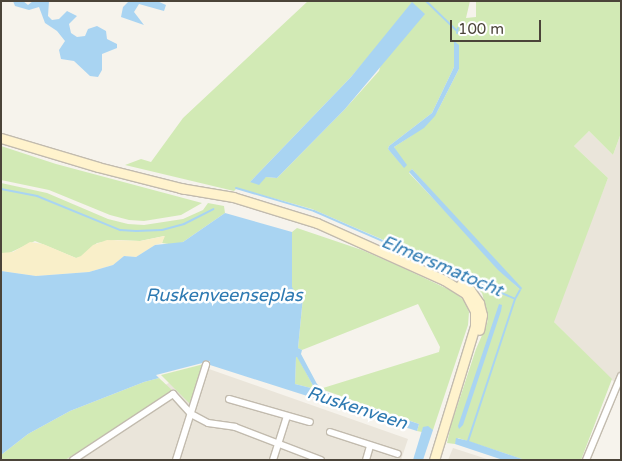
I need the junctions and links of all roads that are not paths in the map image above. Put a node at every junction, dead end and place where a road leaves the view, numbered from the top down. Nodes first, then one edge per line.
1 (1, 138) edge
2 (206, 365) dead end
3 (621, 376) edge
4 (229, 399) dead end
5 (191, 414) junction
6 (287, 416) junction
7 (310, 422) dead end
8 (330, 432) dead end
9 (278, 443) junction
10 (370, 446) junction
11 (398, 454) dead end
12 (72, 460) edge
13 (176, 460) edge
14 (272, 460) edge
15 (321, 460) edge
16 (366, 460) edge
17 (434, 460) edge
18 (586, 460) edge

1 - 17 main road
2 - 5 street
3 - 18 street
4 - 6 street
5 - 9 street
5 - 12 street
5 - 13 street
6 - 7 street
6 - 9 street
8 - 10 street
9 - 14 street
9 - 15 street
10 - 11 street
10 - 16 street

